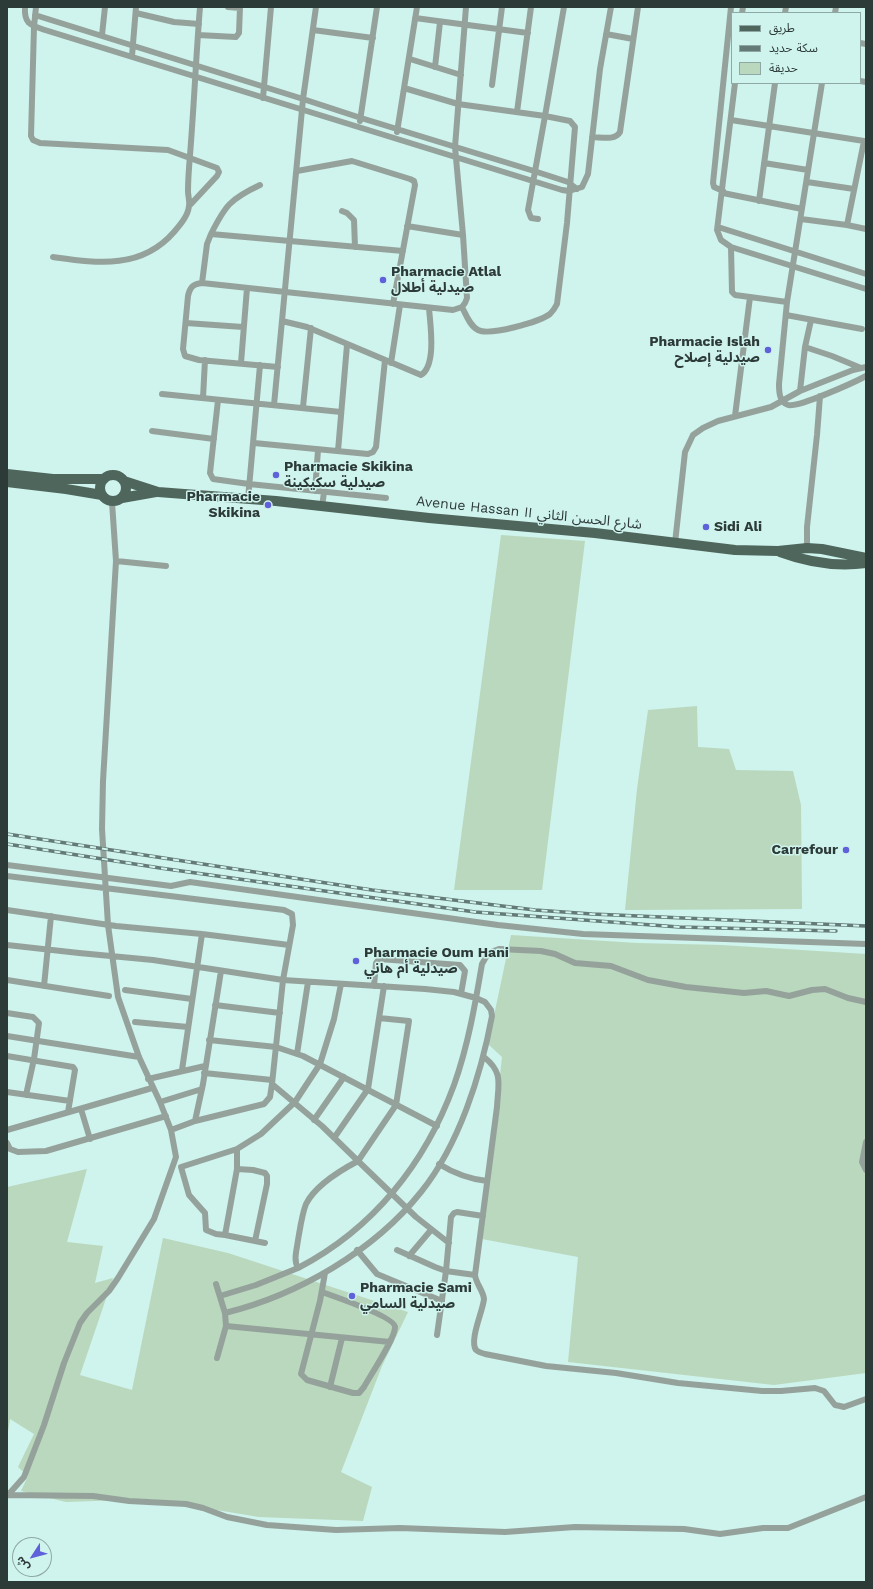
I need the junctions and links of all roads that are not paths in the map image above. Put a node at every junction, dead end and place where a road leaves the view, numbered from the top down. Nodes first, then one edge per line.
1 (25, 7) edge
2 (36, 7) edge
3 (105, 7) edge
4 (144, 7) edge
5 (200, 7) edge
6 (228, 7) edge
7 (240, 7) edge
8 (271, 7) edge
9 (316, 7) edge
10 (377, 7) edge
11 (417, 7) edge
12 (466, 7) edge
13 (502, 7) edge
14 (531, 7) edge
15 (564, 7) edge
16 (611, 7) edge
17 (638, 7) edge
18 (136, 10) edge
19 (36, 15) junction
20 (144, 15) junction
21 (731, 16) edge
22 (415, 18) junction
23 (440, 22) junction
24 (199, 24) junction
25 (465, 24) junction
26 (34, 27) junction
27 (499, 28) junction
28 (313, 30) junction
29 (528, 33) junction
30 (606, 34) junction
31 (102, 35) junction
32 (198, 35) junction
33 (373, 38) junction
34 (633, 39) junction
35 (133, 45) junction
36 (132, 56) junction
37 (410, 59) junction
38 (197, 66) junction
39 (435, 67) junction
40 (461, 75) junction
41 (196, 77) junction
42 (735, 84) edge
43 (775, 84) edge
44 (822, 84) edge
45 (492, 85) dead end
46 (265, 86) junction
47 (404, 88) junction
48 (263, 98) junction
49 (303, 98) junction
50 (458, 104) junction
51 (303, 111) junction
52 (517, 112) junction
53 (545, 116) junction
54 (361, 118) junction
55 (731, 120) junction
56 (769, 124) junction
57 (359, 128) junction
58 (398, 130) junction
59 (813, 132) junction
60 (592, 137) junction
61 (396, 139) junction
62 (865, 141) edge
63 (717, 144) junction
64 (728, 146) junction
65 (455, 147) junction
66 (455, 156) junction
67 (190, 158) junction
68 (764, 163) junction
69 (808, 170) junction
70 (297, 171) junction
71 (534, 171) junction
72 (532, 180) junction
73 (807, 182) junction
74 (570, 184) junction
75 (260, 185) dead end
76 (577, 189) junction
77 (854, 189) junction
78 (569, 191) junction
79 (723, 192) junction
80 (759, 201) junction
81 (190, 205) junction
82 (802, 209) junction
83 (342, 212) dead end
84 (538, 219) dead end
85 (801, 219) junction
86 (847, 225) junction
87 (407, 226) junction
88 (718, 227) junction
89 (866, 229) edge
90 (211, 234) junction
91 (463, 235) junction
92 (290, 242) junction
93 (355, 247) junction
94 (731, 247) junction
95 (403, 251) junction
96 (796, 252) junction
97 (53, 257) dead end
98 (793, 266) junction
99 (866, 274) edge
100 (202, 283) junction
101 (248, 288) junction
102 (866, 289) edge
103 (284, 293) junction
104 (750, 296) junction
105 (787, 302) junction
106 (396, 304) junction
107 (429, 308) junction
108 (462, 308) junction
109 (786, 315) junction
110 (811, 320) junction
111 (282, 321) junction
112 (186, 323) junction
113 (243, 327) junction
114 (311, 328) junction
115 (862, 329) dead end
116 (347, 345) junction
117 (805, 347) junction
118 (206, 360) junction
119 (388, 361) junction
120 (241, 363) junction
121 (260, 365) junction
122 (278, 367) junction
123 (863, 368) edge
124 (866, 376) edge
125 (800, 391) junction
126 (162, 394) dead end
127 (820, 396) junction
128 (203, 398) junction
129 (218, 400) junction
130 (782, 401) junction
131 (258, 403) junction
132 (274, 405) junction
133 (303, 407) junction
134 (342, 412) junction
135 (735, 416) junction
136 (152, 431) dead end
137 (214, 439) junction
138 (254, 443) junction
139 (318, 450) junction
140 (338, 451) junction
141 (7, 474) edge
142 (104, 479) junction
143 (124, 481) junction
144 (7, 482) edge
145 (249, 484) junction
146 (315, 491) junction
147 (158, 492) junction
148 (324, 492) junction
149 (102, 496) junction
150 (122, 498) junction
151 (386, 498) dead end
152 (248, 499) junction
153 (112, 502) junction
154 (322, 507) junction
155 (675, 542) junction
156 (807, 548) junction
157 (778, 552) junction
158 (836, 553) junction
159 (866, 558) edge
160 (805, 560) junction
161 (116, 561) junction
162 (866, 563) edge
163 (833, 564) junction
164 (166, 566) dead end
165 (7, 865) edge
166 (7, 876) edge
167 (7, 910) edge
168 (51, 916) junction
169 (202, 934) junction
170 (7, 944) edge
171 (866, 944) edge
172 (289, 945) junction
173 (49, 949) junction
174 (196, 966) junction
175 (221, 971) junction
176 (7, 980) edge
177 (284, 980) junction
178 (308, 982) junction
179 (341, 984) junction
180 (44, 986) junction
181 (374, 986) junction
182 (384, 986) junction
183 (125, 990) dead end
184 (461, 994) junction
185 (109, 996) dead end
186 (476, 998) junction
187 (192, 999) junction
188 (866, 1002) edge
189 (214, 1005) junction
190 (7, 1013) edge
191 (280, 1013) junction
192 (379, 1018) junction
193 (135, 1022) dead end
194 (188, 1027) junction
195 (7, 1036) edge
196 (209, 1040) junction
197 (37, 1041) junction
198 (276, 1048) junction
199 (297, 1054) junction
200 (138, 1055) junction
201 (7, 1056) edge
202 (484, 1057) junction
203 (34, 1059) junction
204 (320, 1064) junction
205 (205, 1066) junction
206 (182, 1070) junction
207 (204, 1073) junction
208 (344, 1077) junction
209 (148, 1079) junction
210 (272, 1082) junction
211 (152, 1088) junction
212 (202, 1089) junction
213 (368, 1090) junction
214 (7, 1092) edge
215 (26, 1095) junction
216 (70, 1101) junction
217 (160, 1102) junction
218 (295, 1102) junction
219 (396, 1105) junction
220 (81, 1109) junction
221 (68, 1112) junction
222 (166, 1116) junction
223 (314, 1120) junction
224 (195, 1121) junction
225 (437, 1126) junction
226 (7, 1130) edge
227 (171, 1130) junction
228 (334, 1138) junction
229 (90, 1139) junction
230 (866, 1142) edge
231 (7, 1143) edge
232 (237, 1149) junction
233 (358, 1161) junction
234 (439, 1164) junction
235 (237, 1169) junction
236 (866, 1170) edge
237 (487, 1181) junction
238 (392, 1194) junction
239 (407, 1208) junction
240 (483, 1216) junction
241 (431, 1230) junction
242 (225, 1235) junction
243 (255, 1241) junction
244 (265, 1243) dead end
245 (449, 1244) junction
246 (358, 1250) junction
247 (397, 1250) dead end
248 (409, 1256) junction
249 (298, 1268) junction
250 (446, 1271) junction
251 (325, 1273) junction
252 (475, 1275) junction
253 (216, 1284) dead end
254 (322, 1292) junction
255 (220, 1296) junction
256 (442, 1301) junction
257 (225, 1313) junction
258 (226, 1326) junction
259 (312, 1334) junction
260 (437, 1335) dead end
261 (342, 1338) junction
262 (390, 1342) junction
263 (217, 1358) dead end
264 (330, 1387) junction
265 (866, 1399) edge
266 (866, 1497) edge

1 - 26 street
2 - 19 street
3 - 31 street
4 - 20 street
5 - 24 street
6 - 7 street
7 - 32 street
8 - 46 street
9 - 28 street
10 - 33 street
11 - 22 street
12 - 25 street
13 - 27 street
14 - 29 street
15 - 53 street
16 - 30 street
17 - 34 street
18 - 20 street
18 - 35 street
19 - 26 street
19 - 31 street
20 - 24 street
21 - 63 street
22 - 23 street
22 - 37 street
23 - 25 street
23 - 39 street
24 - 32 street
25 - 27 street
25 - 40 street
26 - 36 street
26 - 67 street
27 - 29 street
27 - 45 street
28 - 33 street
28 - 49 street
29 - 52 street
30 - 34 street
30 - 60 street
31 - 35 street
32 - 38 street
33 - 54 street
34 - 60 street
35 - 36 street
35 - 38 street
36 - 41 street
37 - 39 street
37 - 47 street
38 - 41 street
38 - 46 street
39 - 40 street
40 - 50 street
41 - 48 street
41 - 67 street
42 - 55 street
43 - 56 street
44 - 59 street
46 - 48 street
46 - 49 street
47 - 50 street
47 - 58 street
48 - 51 street
49 - 51 street
49 - 54 street
50 - 52 street
50 - 65 street
51 - 57 street
51 - 70 street
52 - 53 street
53 - 71 street
53 - 74 street
54 - 57 street
54 - 58 street
55 - 56 street
55 - 64 street
56 - 59 street
56 - 68 street
57 - 61 street
58 - 61 street
58 - 65 street
59 - 62 street
59 - 69 street
60 - 76 street
61 - 66 street
62 - 77 street
63 - 64 street
63 - 79 street
64 - 79 street
65 - 66 street
65 - 71 street
66 - 72 street
66 - 91 street
67 - 81 street
67 - 81 street
68 - 69 street
68 - 80 street
69 - 73 street
70 - 87 street
70 - 92 street
71 - 72 street
71 - 74 street
72 - 78 street
72 - 84 street
73 - 77 street
73 - 82 street
74 - 76 street
74 - 78 street
75 - 90 street
76 - 78 street
77 - 86 street
78 - 108 street
79 - 80 street
79 - 88 street
80 - 82 street
81 - 97 street
82 - 85 street
83 - 93 street
85 - 86 street
85 - 96 street
86 - 89 street
87 - 91 street
87 - 95 street
88 - 94 street
88 - 96 street
90 - 92 street
90 - 100 street
91 - 108 street
92 - 93 street
92 - 103 street
93 - 95 street
94 - 98 street
94 - 104 street
95 - 106 street
96 - 98 street
96 - 99 street
98 - 102 street
98 - 105 street
100 - 101 street
100 - 112 street
101 - 103 street
101 - 113 street
103 - 106 street
103 - 111 street
104 - 105 street
104 - 135 street
105 - 109 street
106 - 107 street
106 - 119 street
107 - 108 street
107 - 119 street
109 - 110 street
109 - 130 street
110 - 115 street
110 - 117 street
111 - 114 street
111 - 122 street
112 - 113 street
112 - 118 street
113 - 120 street
114 - 116 street
114 - 133 street
116 - 119 street
116 - 134 street
117 - 123 street
117 - 125 street
118 - 120 street
118 - 128 street
119 - 140 street
120 - 121 street
121 - 122 street
121 - 131 street
122 - 132 street
123 - 125 street
124 - 127 street
125 - 130 street
126 - 128 street
127 - 130 street
127 - 156 street
128 - 129 street
129 - 131 street
129 - 137 street
130 - 135 street
131 - 132 street
131 - 138 street
132 - 133 street
133 - 134 street
134 - 140 street
135 - 155 street
136 - 137 street
137 - 145 street
138 - 139 street
138 - 145 street
139 - 140 street
139 - 146 street
141 - 142 main road
142 - 143 main road
142 - 149 main road
143 - 147 main road, Avenue Hassan II شارع الحسن الثاني
143 - 150 main road
144 - 149 main road
145 - 146 street
145 - 152 street
146 - 148 street
147 - 150 main road, Avenue Hassan II شارع الحسن الثاني
147 - 152 main road, Avenue Hassan II شارع الحسن الثاني
148 - 151 street
148 - 154 street
149 - 153 main road
150 - 153 main road
152 - 154 main road, Avenue Hassan II شارع الحسن الثاني
153 - 161 street
154 - 155 main road, Avenue Hassan II شارع الحسن الثاني
155 - 157 main road, Avenue Hassan II شارع الحسن الثاني
156 - 157 main road, Avenue Hassan II شارع الحسن الثاني
156 - 158 main road, Avenue Hassan II شارع الحسن الثاني
156 - 160 main road
157 - 160 main road, Avenue Hassan II شارع الحسن الثاني
158 - 159 main road
158 - 163 main road
160 - 163 main road, Avenue Hassan II شارع الحسن الثاني
161 - 164 street
161 - 200 street
162 - 163 main road
165 - 171 street
166 - 172 street
167 - 168 street
168 - 169 street
168 - 173 street
169 - 172 street
169 - 174 street
170 - 173 street
172 - 177 street
173 - 174 street
173 - 180 street
174 - 175 street
174 - 187 street
175 - 177 street
175 - 189 street
176 - 180 street
177 - 178 street
177 - 191 street
178 - 179 street
178 - 199 street
179 - 181 street
179 - 204 street
180 - 185 street
181 - 182 street
181 - 184 street
182 - 184 street
182 - 192 street
183 - 187 street
184 - 186 street
186 - 188 street
186 - 202 street
186 - 225 street
187 - 194 street
189 - 191 street
189 - 196 street
190 - 197 street
191 - 198 street
192 - 213 street
192 - 219 street
193 - 194 street
194 - 206 street
195 - 197 street
196 - 198 street
196 - 205 street
197 - 200 street
197 - 203 street
198 - 199 street
198 - 210 street
199 - 204 street
200 - 209 street
201 - 203 street
202 - 234 street
202 - 237 street
203 - 215 street
203 - 216 street
204 - 208 street
204 - 218 street
205 - 206 street
205 - 207 street
206 - 209 street
207 - 210 street
207 - 212 street
208 - 213 street
208 - 223 street
209 - 211 street
210 - 218 street
210 - 224 street
211 - 217 street
211 - 220 street
212 - 217 street
212 - 224 street
213 - 219 street
213 - 228 street
214 - 215 street
215 - 216 street
216 - 221 street
217 - 222 street
218 - 223 street
218 - 232 street
219 - 225 street
219 - 233 street
220 - 221 street
220 - 229 street
221 - 226 street
222 - 227 street
222 - 229 street
223 - 228 street
224 - 227 street
225 - 238 street
227 - 266 street
228 - 233 street
229 - 231 street
230 - 236 street
232 - 235 street
232 - 242 street
233 - 238 street
233 - 249 street
234 - 237 street
234 - 239 street
235 - 242 street
235 - 243 street
237 - 240 street
238 - 239 street
238 - 249 street
239 - 241 street
239 - 246 street
240 - 245 street
240 - 252 street
241 - 245 street
241 - 248 street
242 - 243 street
243 - 244 street
245 - 250 street
246 - 251 street
246 - 256 street
247 - 248 street
248 - 250 street
249 - 255 street
250 - 252 street
250 - 256 street
251 - 254 street
251 - 257 street
252 - 265 street
253 - 255 street
254 - 259 street
254 - 262 street
255 - 257 street
256 - 260 street
257 - 258 street
258 - 259 street
258 - 263 street
259 - 261 street
259 - 264 street
261 - 262 street
261 - 264 street
262 - 264 street

